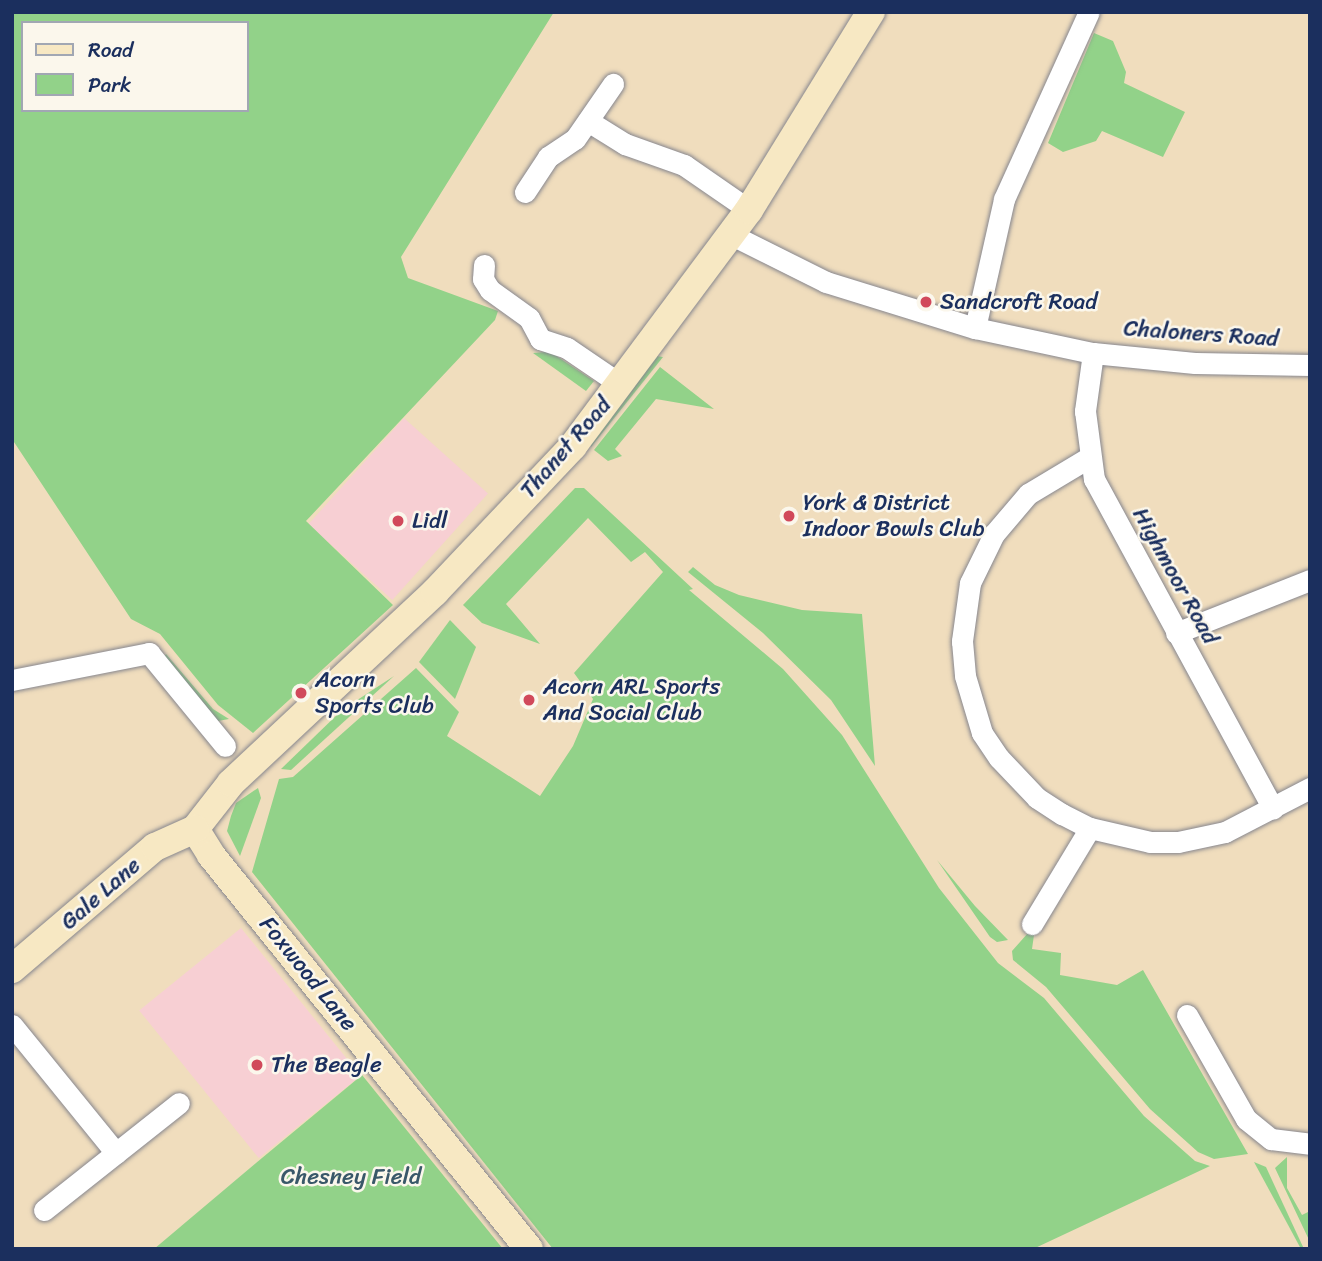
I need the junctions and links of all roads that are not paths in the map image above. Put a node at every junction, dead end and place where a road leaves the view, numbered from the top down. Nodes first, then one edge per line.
1 (871, 12) edge
2 (1089, 12) edge
3 (613, 84) dead end
4 (588, 121) junction
5 (525, 192) dead end
6 (749, 210) junction
7 (732, 235) junction
8 (484, 265) dead end
9 (975, 328) junction
10 (1093, 353) junction
11 (1310, 365) edge
12 (621, 384) junction
13 (1088, 458) junction
14 (1310, 580) edge
15 (1176, 633) junction
16 (12, 680) edge
17 (224, 736) dead end
18 (1310, 788) edge
19 (1273, 809) junction
20 (1090, 828) junction
21 (195, 829) junction
22 (1031, 924) dead end
23 (12, 969) edge
24 (1186, 1015) dead end
25 (12, 1025) edge
26 (179, 1103) dead end
27 (1310, 1144) edge
28 (116, 1153) junction
29 (44, 1210) dead end
30 (529, 1249) edge

1 - 6 street, Thanet Road
2 - 9 street
3 - 4 street
4 - 5 street
4 - 6 street
6 - 7 street, Thanet Road
7 - 9 street, Chaloners Road
7 - 12 street, Thanet Road
8 - 12 street
9 - 10 street, Chaloners Road
10 - 11 street, Chaloners Road
10 - 13 street, Highmoor Road
12 - 21 street, Thanet Road
13 - 15 street, Highmoor Road
13 - 20 street
14 - 15 street
15 - 19 street, Highmoor Road
16 - 17 street
18 - 19 street
19 - 20 street
20 - 22 street
21 - 23 street, Gale Lane
21 - 30 street, Foxwood Lane
24 - 27 street
25 - 28 street
26 - 28 street
28 - 29 street

